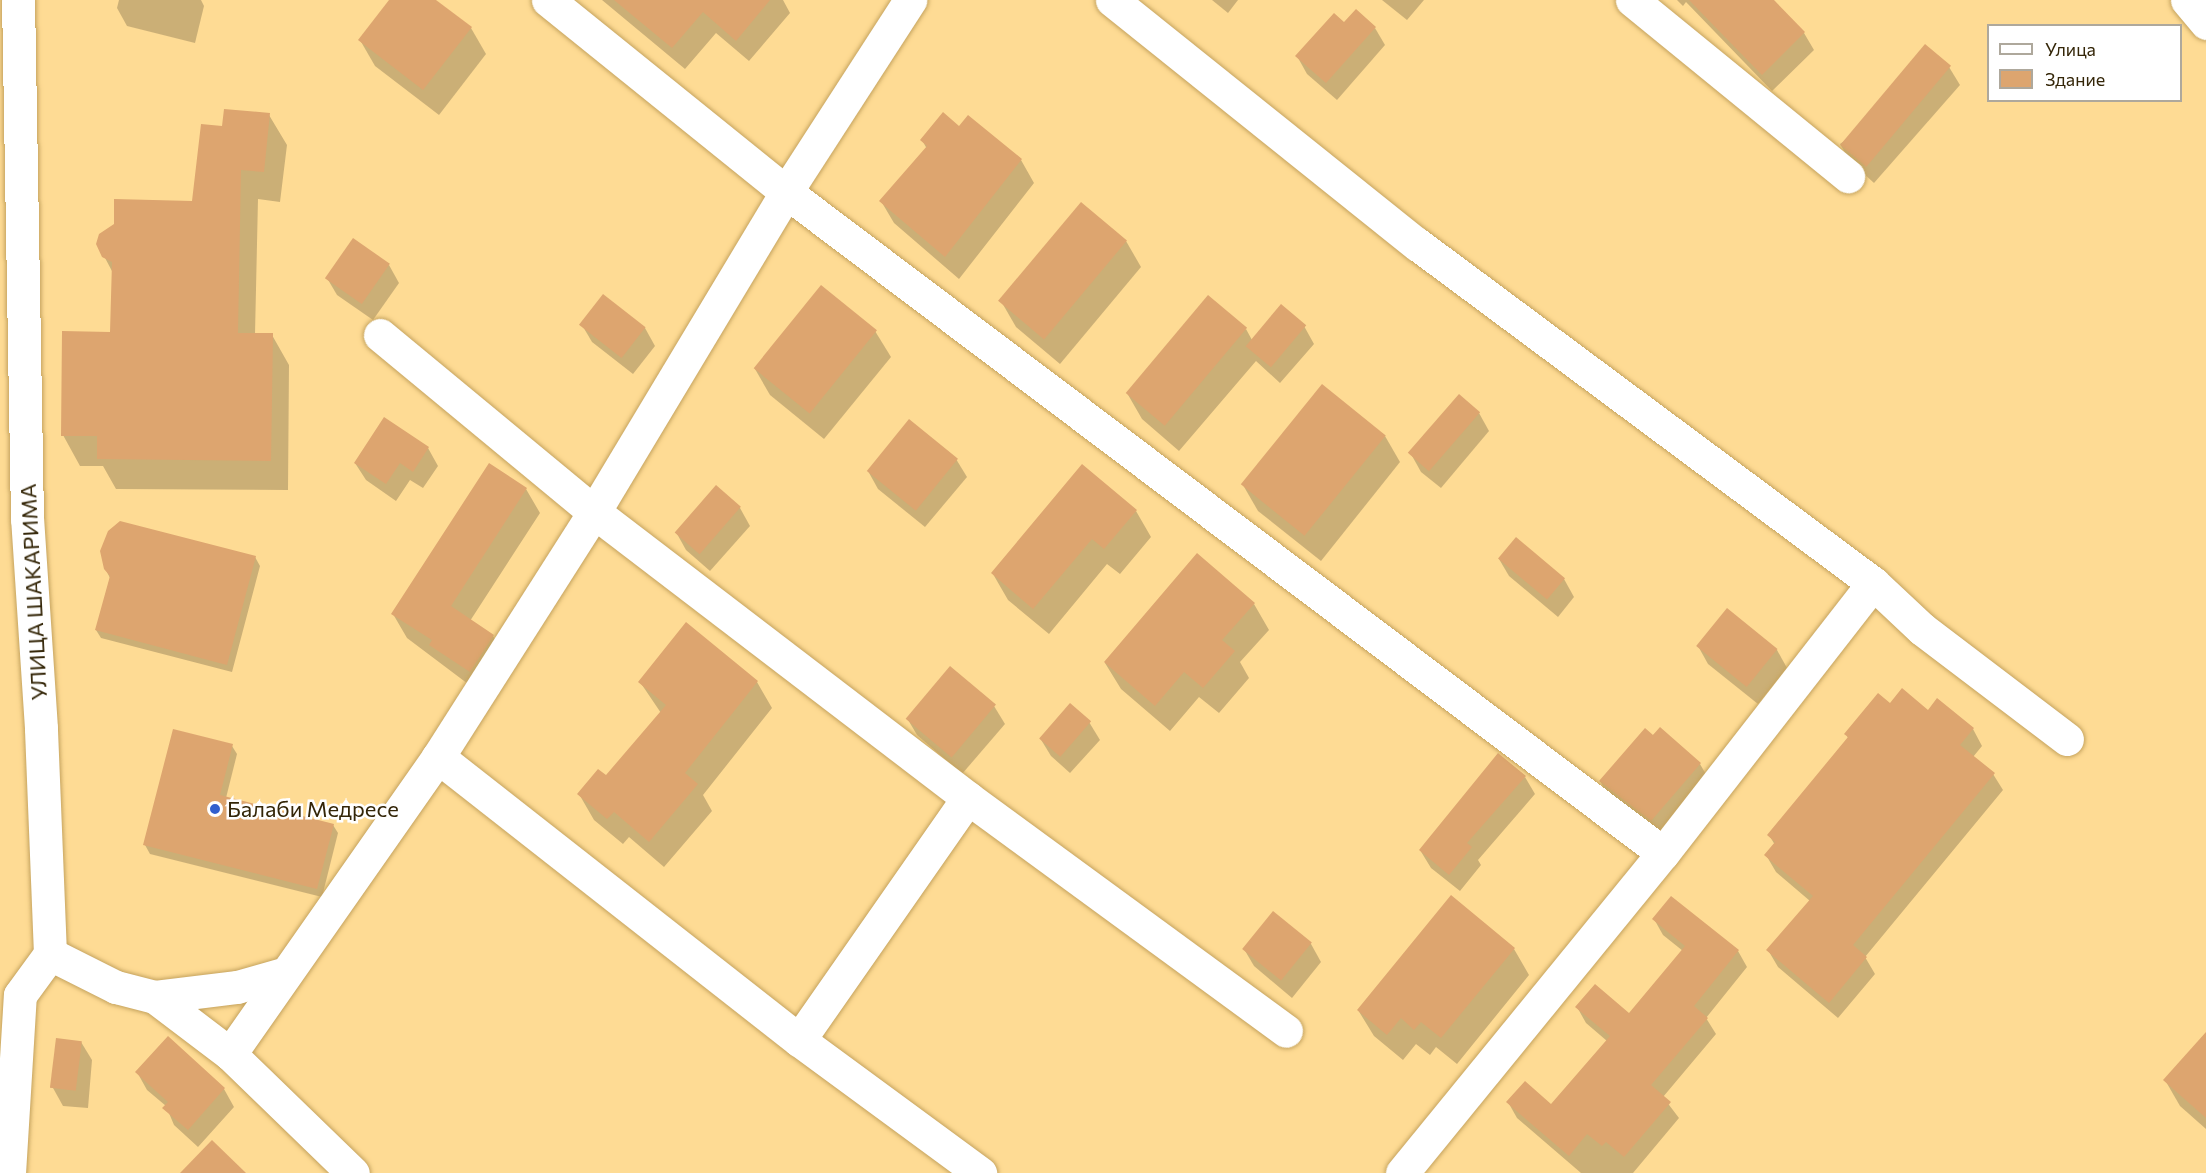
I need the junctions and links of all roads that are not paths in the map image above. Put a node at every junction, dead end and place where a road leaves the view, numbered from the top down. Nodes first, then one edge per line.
1 (18, 0) edge
2 (548, 0) edge
3 (910, 0) edge
4 (1112, 0) edge
5 (1632, 0) edge
6 (2187, 0) edge
7 (2206, 23) edge
8 (1848, 176) dead end
9 (786, 192) junction
10 (380, 335) dead end
11 (594, 512) junction
12 (1872, 583) junction
13 (2067, 738) dead end
14 (438, 757) junction
15 (968, 798) junction
16 (1663, 853) junction
17 (50, 954) junction
18 (286, 973) junction
19 (10, 994) edge
20 (155, 998) junction
21 (1286, 1031) dead end
22 (799, 1040) junction
23 (230, 1054) junction
24 (9, 1173) edge
25 (353, 1173) edge
26 (980, 1173) edge
27 (1402, 1173) edge

1 - 17 street, УЛИЦА ШАКАРИМА
2 - 9 street
3 - 9 street
4 - 12 street
5 - 8 street
6 - 7 street
9 - 11 street
9 - 16 street
10 - 11 street
11 - 14 street
11 - 15 street
12 - 13 street
12 - 16 street
14 - 18 street
14 - 22 street
15 - 21 street
15 - 22 street
16 - 27 street
17 - 19 street
17 - 20 street
18 - 20 street
18 - 23 street
19 - 24 street
20 - 23 street
22 - 26 street
23 - 25 street

